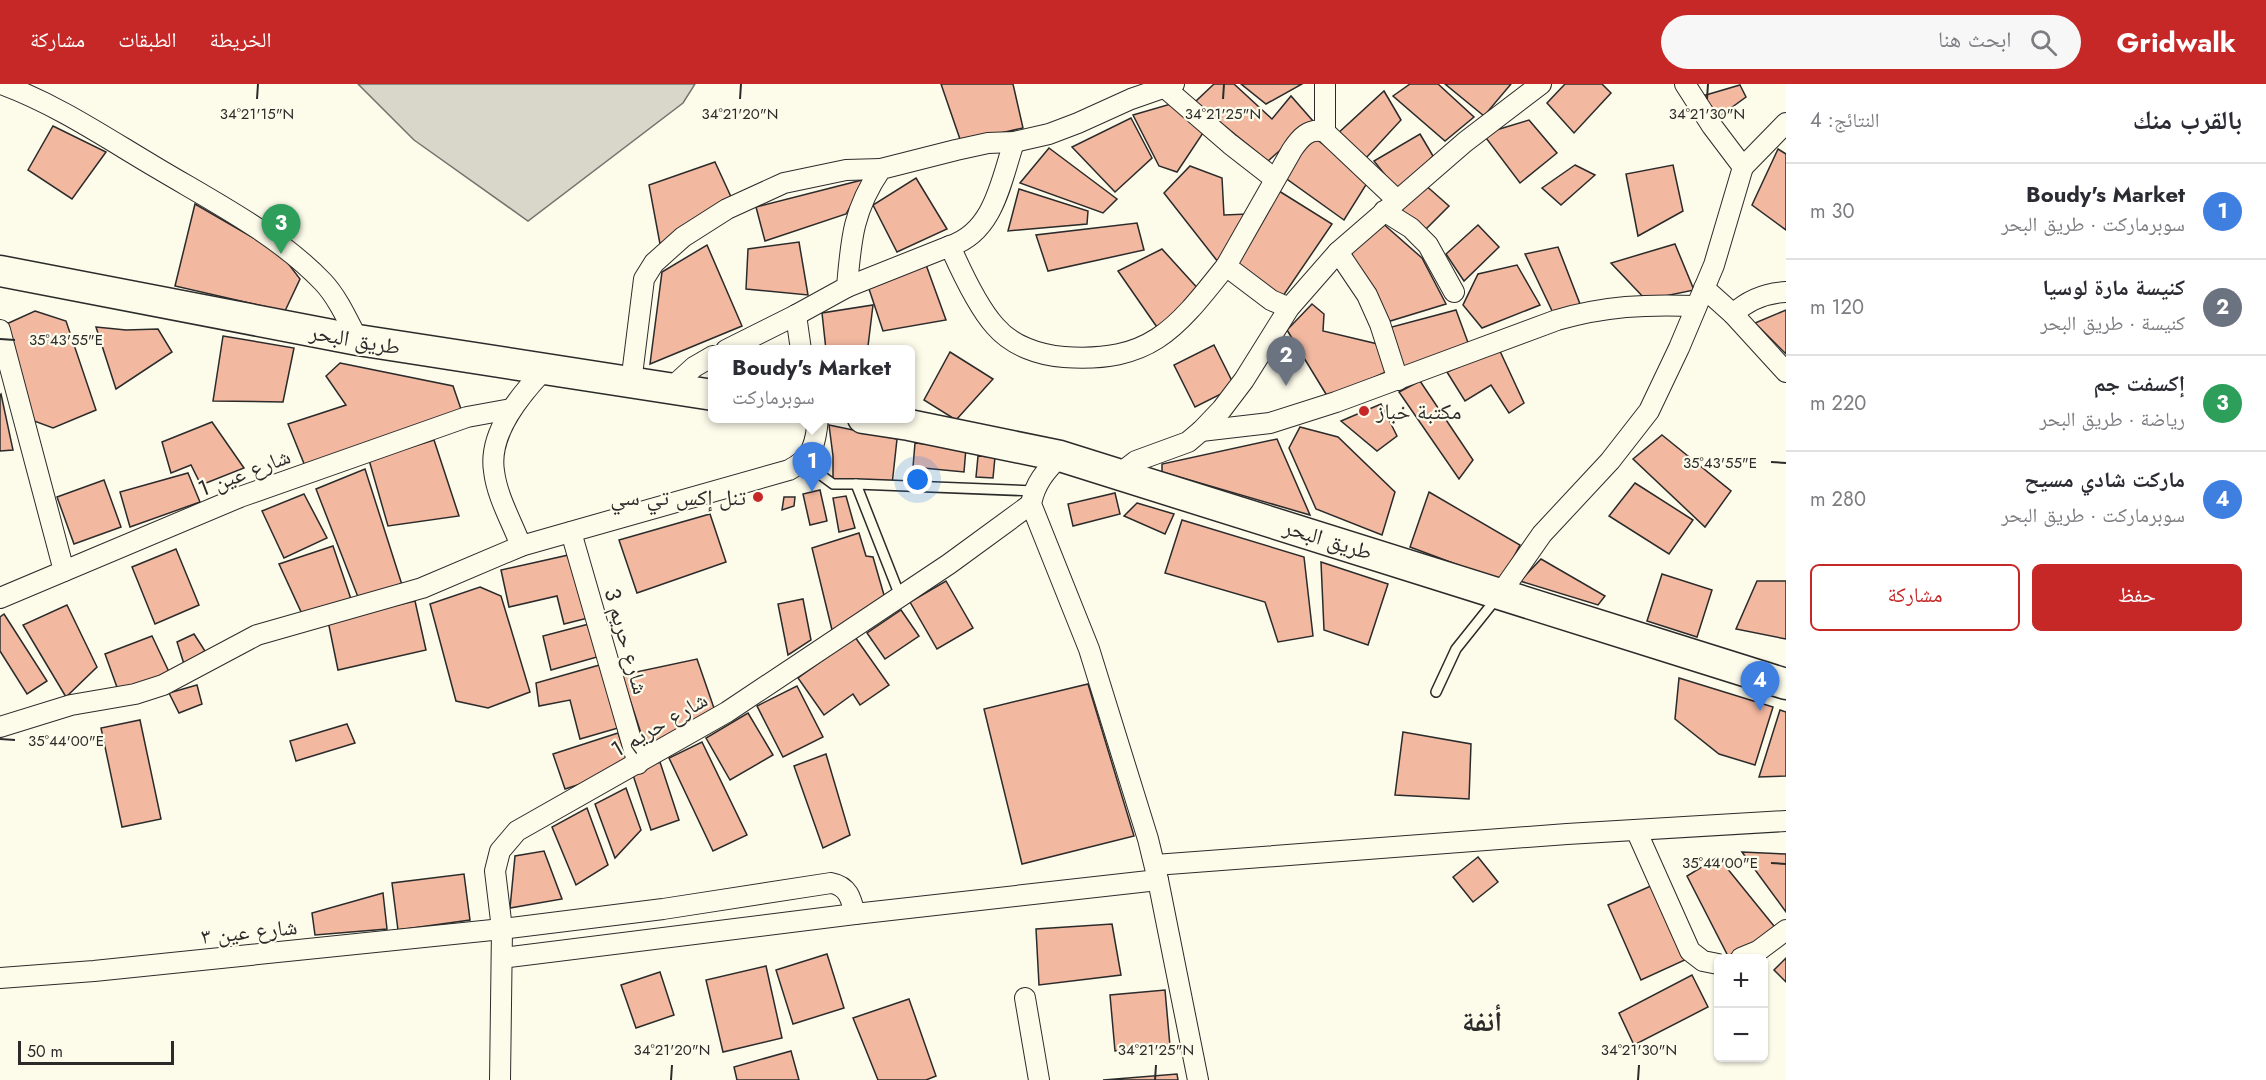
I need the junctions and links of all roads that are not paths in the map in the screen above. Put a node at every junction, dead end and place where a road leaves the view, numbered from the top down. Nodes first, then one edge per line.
1 (1, 84) edge
2 (1324, 84) edge
3 (1541, 84) edge
4 (1685, 84) edge
5 (1169, 86) edge
6 (1786, 123) edge
7 (1325, 132) junction
8 (1014, 142) junction
9 (1743, 167) junction
10 (881, 170) junction
11 (1275, 179) junction
12 (1390, 205) junction
13 (950, 246) junction
14 (1338, 252) junction
15 (1226, 266) junction
16 (0, 271) edge
17 (847, 287) junction
18 (1454, 292) dead end
19 (1786, 292) edge
20 (1700, 297) junction
21 (1289, 308) junction
22 (1733, 314) junction
23 (796, 315) junction
24 (0, 330) edge
25 (358, 340) junction
26 (736, 345) edge
27 (800, 345) edge
28 (708, 359) edge
29 (545, 369) junction
30 (1786, 372) edge
31 (1398, 380) junction
32 (631, 383) junction
33 (671, 388) junction
34 (708, 394) edge
35 (511, 409) junction
36 (817, 423) edge
37 (896, 423) edge
38 (1201, 431) junction
39 (1060, 456) junction
40 (798, 465) junction
41 (1119, 474) junction
42 (856, 484) junction
43 (1032, 498) junction
44 (571, 532) junction
45 (521, 546) junction
46 (64, 571) junction
47 (1500, 594) junction
48 (901, 597) junction
49 (0, 598) edge
50 (1786, 684) edge
51 (1436, 692) dead end
52 (0, 727) edge
53 (638, 764) junction
54 (1786, 821) edge
55 (1636, 830) junction
56 (1157, 872) junction
57 (855, 914) junction
58 (502, 929) junction
59 (1786, 930) edge
60 (1751, 954) edge
61 (502, 958) junction
62 (1714, 963) edge
63 (0, 978) edge
64 (1024, 998) dead end
65 (500, 1080) edge
66 (1040, 1080) edge
67 (1198, 1080) edge

1 - 25 street
2 - 7 street
3 - 12 street
4 - 9 street
5 - 8 street
5 - 11 street
6 - 9 street
7 - 11 street
7 - 12 street
8 - 10 street
8 - 13 street
9 - 20 street
10 - 17 street
10 - 32 street
11 - 15 street
12 - 14 street
12 - 18 street
13 - 15 street
13 - 17 street
14 - 21 street
14 - 31 street
15 - 21 street
16 - 25 main road, طريق البحر
17 - 23 street
19 - 22 street
20 - 22 street
20 - 31 street
20 - 47 street
21 - 38 street
22 - 30 street
23 - 26 street
23 - 27 street
24 - 46 street
25 - 29 main road, طريق البحر
28 - 33 street
29 - 32 main road, طريق البحر
29 - 35 street
31 - 38 street
32 - 33 main road, طريق البحر
33 - 34 main road, طريق البحر
35 - 45 street
35 - 46 street, شارع عين 1
36 - 40 street
37 - 39 main road, طريق البحر
38 - 41 street
39 - 41 main road, طريق البحر
39 - 43 street
40 - 42 lane
40 - 44 street
41 - 47 main road, طريق البحر
42 - 43 lane
42 - 48 lane
43 - 48 street, شارع حريم 1
43 - 56 street
44 - 45 street
44 - 53 street, شارع حريم 3
45 - 52 street
46 - 49 street, شارع عين 1
47 - 50 main road, طريق البحر
47 - 51 lane
48 - 53 street, شارع حريم 1
53 - 58 street, شارع حريم 1
54 - 55 street
55 - 56 street
55 - 62 street
56 - 57 street
56 - 67 street
57 - 58 street, شارع عين ٣
57 - 61 street
58 - 61 street, شارع حريم 1
58 - 63 street, شارع عين ٣
59 - 60 street
61 - 65 street, شارع حريم 1
64 - 66 street

